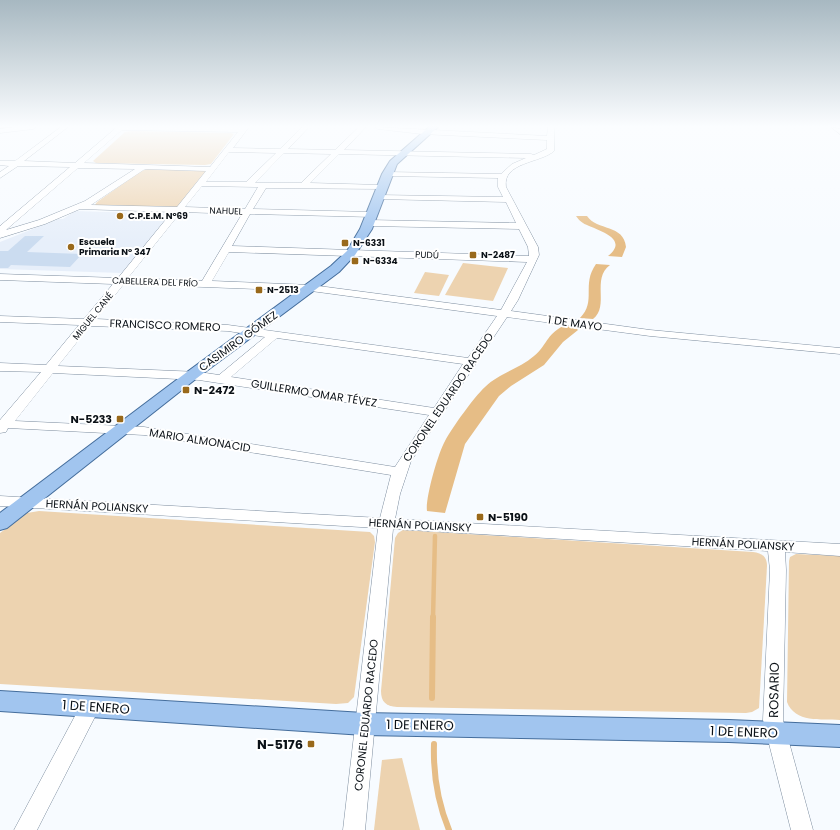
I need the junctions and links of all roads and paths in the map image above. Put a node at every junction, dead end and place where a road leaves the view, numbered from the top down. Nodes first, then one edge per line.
1 (14, 166) edge
2 (76, 166) edge
3 (101, 166) edge
4 (215, 166) edge
5 (267, 166) edge
6 (324, 166) edge
7 (391, 166) edge
8 (516, 166) edge
9 (143, 167) junction
10 (212, 169) junction
11 (387, 174) junction
12 (0, 176) edge
13 (503, 176) junction
14 (199, 184) junction
15 (248, 185) junction
16 (263, 185) junction
17 (303, 186) junction
18 (380, 192) junction
19 (509, 200) junction
20 (80, 207) junction
21 (178, 210) junction
22 (247, 212) junction
23 (370, 219) junction
24 (523, 226) junction
25 (0, 231) edge
26 (0, 235) edge
27 (226, 249) junction
28 (351, 253) junction
29 (533, 259) junction
30 (0, 277) edge
31 (121, 281) junction
32 (205, 284) junction
33 (311, 288) junction
34 (504, 314) junction
35 (0, 319) edge
36 (88, 322) junction
37 (252, 331) junction
38 (275, 334) junction
39 (840, 351) edge
40 (471, 362) junction
41 (0, 367) edge
42 (50, 369) junction
43 (192, 375) junction
44 (222, 379) junction
45 (437, 412) junction
46 (2, 427) edge
47 (121, 430) junction
48 (398, 472) junction
49 (0, 501) edge
50 (28, 502) junction
51 (0, 522) edge
52 (387, 523) junction
53 (776, 546) junction
54 (840, 550) edge
55 (0, 701) edge
56 (90, 707) junction
57 (364, 724) junction
58 (775, 733) junction
59 (840, 736) edge
60 (25, 830) edge
61 (354, 830) edge
62 (802, 830) edge

1 - 12 street
2 - 25 street
3 - 9 street
4 - 10 street, MIGUEL CANÉ
5 - 15 street
6 - 17 street
7 - 11 main road, CASIMIRO GÓMEZ
8 - 13 street
9 - 10 street
9 - 20 street
10 - 14 street, MIGUEL CANÉ
11 - 13 street
11 - 18 main road, CASIMIRO GÓMEZ
13 - 19 street
14 - 15 street
14 - 21 street, MIGUEL CANÉ
15 - 16 street
16 - 17 street
16 - 22 street
17 - 18 street
18 - 19 street
18 - 23 main road, CASIMIRO GÓMEZ
19 - 24 street
20 - 21 street, NAHUEL
20 - 26 street
21 - 22 street, NAHUEL
21 - 31 street, MIGUEL CANÉ
22 - 23 street, NAHUEL
22 - 27 street
23 - 24 street, NAHUEL
23 - 28 main road, CASIMIRO GÓMEZ
24 - 29 street
27 - 28 street, PUDÚ
27 - 32 street
28 - 29 street, PUDÚ
28 - 33 main road, CASIMIRO GÓMEZ
29 - 34 street, CORONEL EDUARDO RACEDO
30 - 31 street, CABELLERA DEL FRÍO
31 - 32 street, CABELLERA DEL FRÍO
31 - 36 street, MIGUEL CANÉ
32 - 33 street, CABELLERA DEL FRÍO
33 - 34 street, 1 DE MAYO
33 - 37 main road, CASIMIRO GÓMEZ
34 - 39 street, 1 DE MAYO
34 - 40 street, CORONEL EDUARDO RACEDO
35 - 36 street, FRANCISCO ROMERO
36 - 37 street, FRANCISCO ROMERO
36 - 42 street, MIGUEL CANÉ
37 - 38 street, FRANCISCO ROMERO
37 - 43 main road, CASIMIRO GÓMEZ
38 - 40 street, FRANCISCO ROMERO
38 - 44 street
40 - 45 street, CORONEL EDUARDO RACEDO
41 - 42 street, GUILLERMO OMAR TÉVEZ
42 - 43 street, GUILLERMO OMAR TÉVEZ
42 - 46 street, MIGUEL CANÉ
43 - 44 street, GUILLERMO OMAR TÉVEZ
43 - 47 main road, CASIMIRO GÓMEZ
44 - 45 street, GUILLERMO OMAR TÉVEZ
45 - 48 street, CORONEL EDUARDO RACEDO
46 - 47 street, MARIO ALMONACID
47 - 48 street, MARIO ALMONACID
47 - 50 main road, CASIMIRO GÓMEZ
48 - 52 street, CORONEL EDUARDO RACEDO
49 - 50 street, HERNÁN POLIANSKY
50 - 51 main road, CASIMIRO GÓMEZ
50 - 52 street, HERNÁN POLIANSKY
52 - 53 street, HERNÁN POLIANSKY
52 - 57 street, CORONEL EDUARDO RACEDO
53 - 54 street, HERNÁN POLIANSKY
53 - 58 street, ROSARIO
55 - 56 main road, 1 DE ENERO
56 - 57 main road, 1 DE ENERO
56 - 60 street
57 - 58 main road, 1 DE ENERO
57 - 61 street, CORONEL EDUARDO RACEDO
58 - 59 main road, 1 DE ENERO
58 - 62 street, ROSARIO

